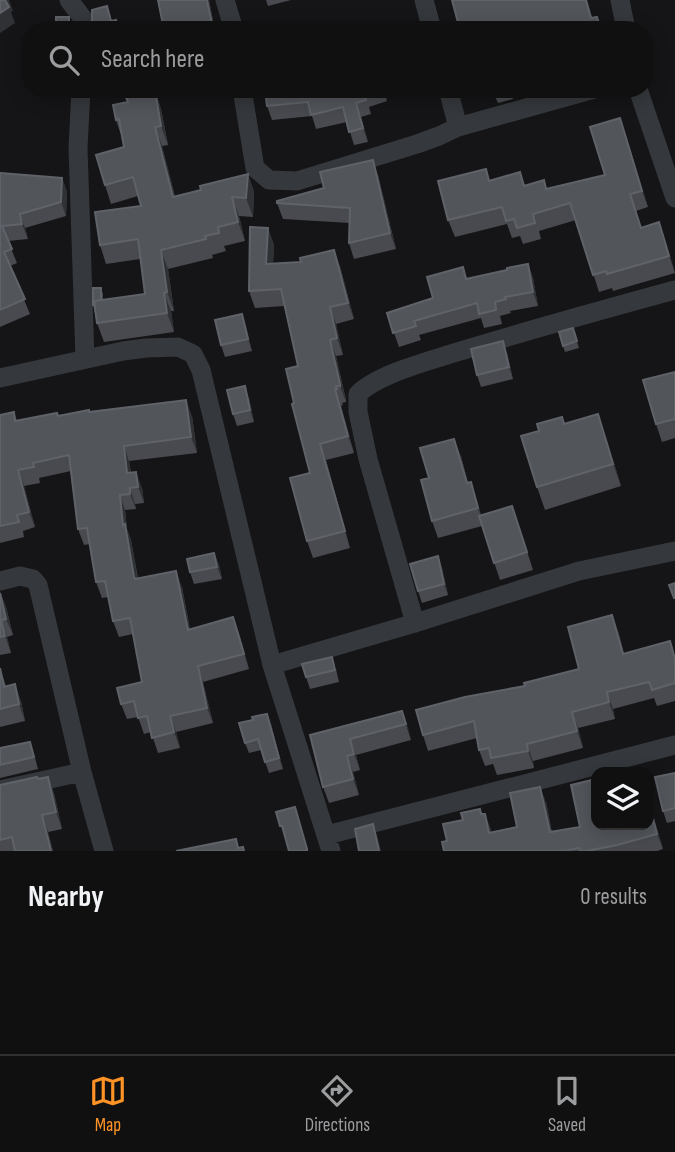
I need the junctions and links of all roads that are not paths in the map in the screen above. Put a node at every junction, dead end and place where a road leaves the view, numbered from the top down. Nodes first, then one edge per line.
1 (69, 0) edge
2 (225, 0) edge
3 (424, 0) edge
4 (620, 0) edge
5 (84, 21) edge
6 (231, 21) edge
7 (430, 21) edge
8 (624, 21) edge
9 (81, 98) edge
10 (244, 98) edge
11 (450, 98) edge
12 (562, 98) edge
13 (641, 98) edge
14 (458, 127) junction
15 (675, 198) edge
16 (675, 290) edge
17 (85, 359) junction
18 (0, 378) edge
19 (675, 551) edge
20 (0, 581) edge
21 (415, 623) junction
22 (272, 665) junction
23 (675, 746) edge
24 (82, 772) junction
25 (0, 790) edge
26 (329, 843) edge
27 (104, 851) edge

1 - 5 street
2 - 6 street
3 - 7 street
4 - 8 street
9 - 17 street
10 - 14 street
11 - 14 street
12 - 14 street
13 - 15 street
16 - 21 street
17 - 18 street
17 - 22 street
19 - 21 street
20 - 24 street
21 - 22 street
22 - 26 street
23 - 26 street
24 - 25 street
24 - 27 street

